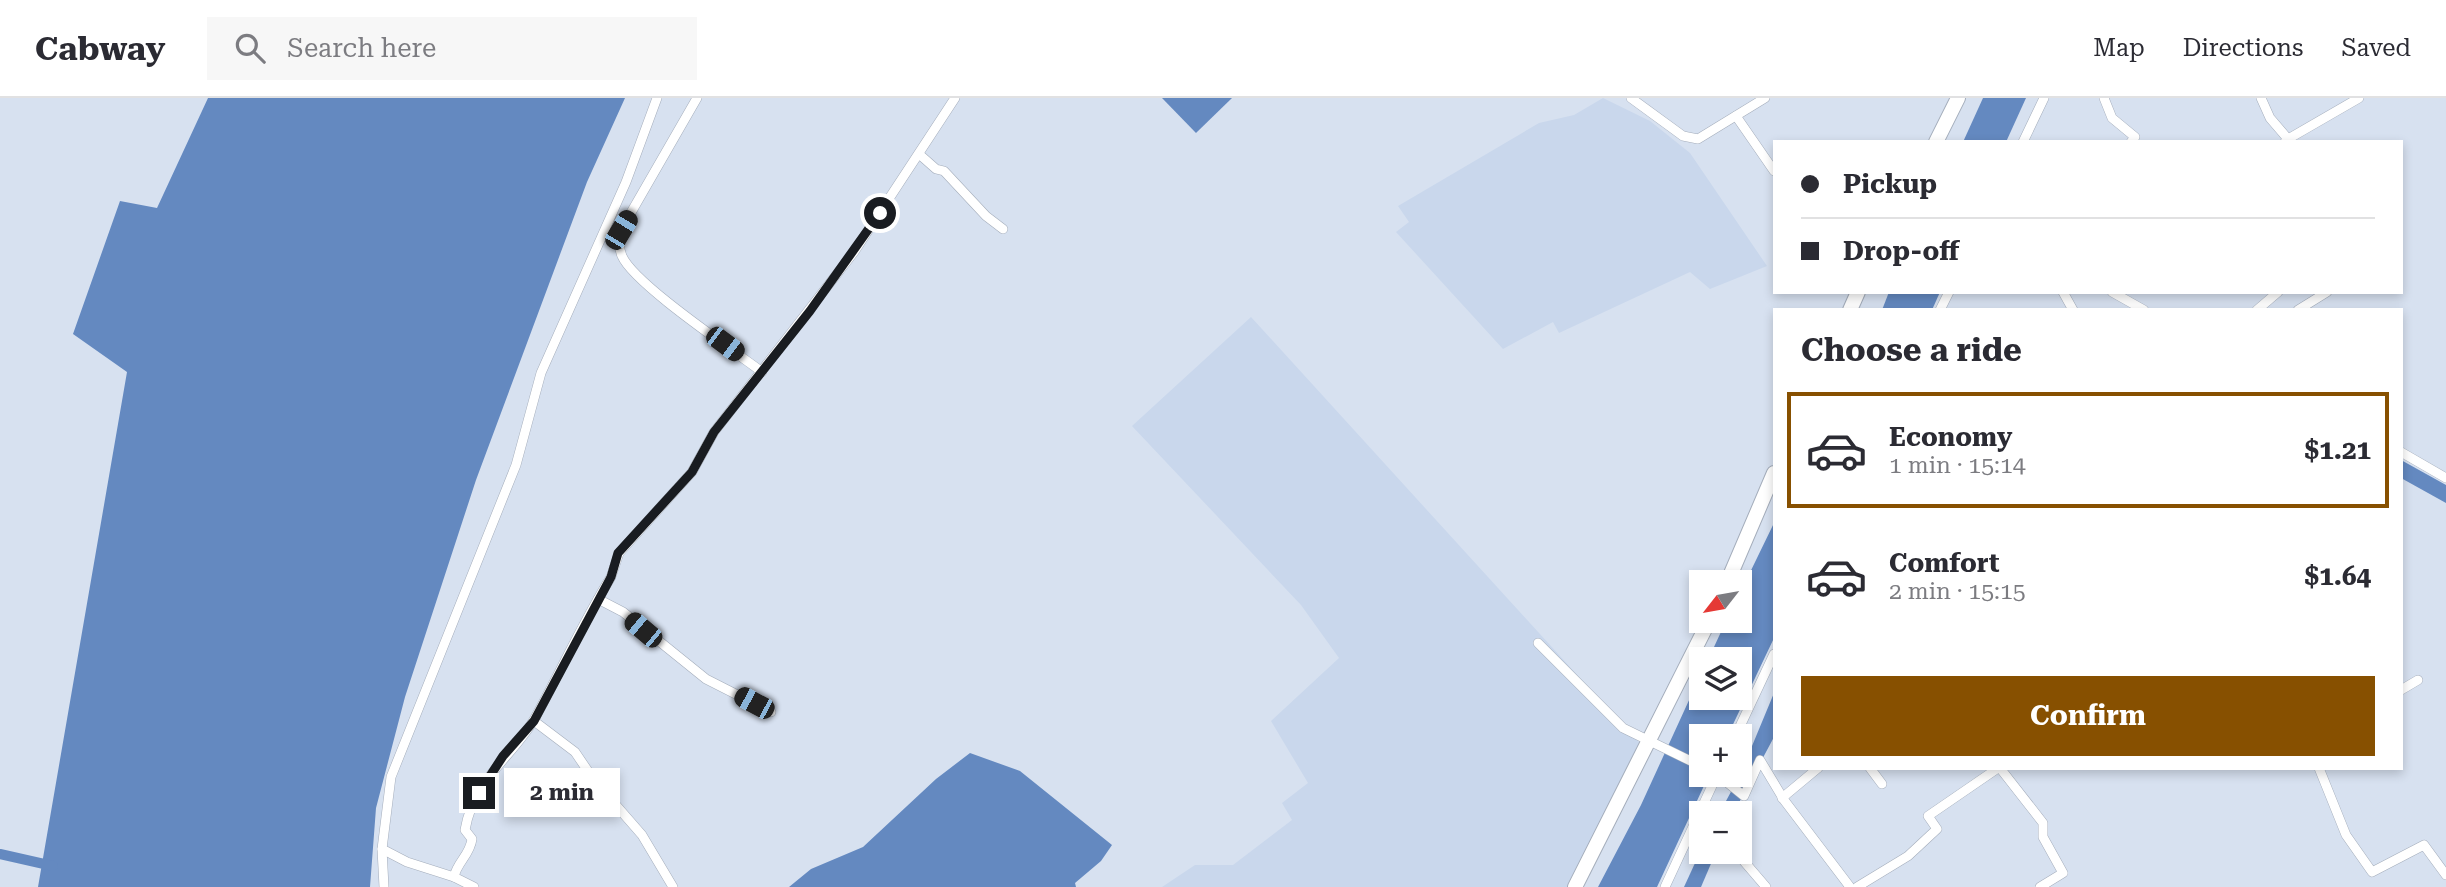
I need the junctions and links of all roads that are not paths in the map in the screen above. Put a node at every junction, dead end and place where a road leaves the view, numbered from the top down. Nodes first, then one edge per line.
1 (657, 98) edge
2 (697, 98) edge
3 (955, 98) edge
4 (1631, 98) edge
5 (1765, 98) edge
6 (1958, 98) edge
7 (2044, 98) edge
8 (2104, 98) edge
9 (2260, 98) edge
10 (2359, 98) edge
11 (1736, 116) junction
12 (1937, 140) edge
13 (2024, 140) edge
14 (2133, 140) edge
15 (2286, 140) edge
16 (919, 154) junction
17 (1773, 170) edge
18 (1003, 229) dead end
19 (2275, 294) edge
20 (2324, 294) edge
21 (2126, 296) edge
22 (2141, 308) edge
23 (2259, 308) edge
24 (2301, 308) edge
25 (762, 372) junction
26 (2403, 453) edge
27 (1773, 475) edge
28 (2446, 478) edge
29 (1733, 570) edge
30 (598, 599) junction
31 (1703, 634) edge
32 (1538, 643) dead end
33 (1773, 656) edge
34 (2418, 680) dead end
35 (2403, 689) edge
36 (771, 712) dead end
37 (534, 721) junction
38 (1741, 724) edge
39 (1650, 740) junction
40 (1689, 760) edge
41 (1816, 770) edge
42 (1872, 770) edge
43 (1996, 770) edge
44 (2001, 770) edge
45 (2320, 770) edge
46 (1752, 778) edge
47 (1882, 784) dead end
48 (1732, 787) edge
49 (1748, 787) edge
50 (1782, 797) junction
51 (1689, 838) edge
52 (382, 849) junction
53 (1746, 864) edge
54 (2446, 875) edge
55 (454, 877) junction
56 (384, 887) edge
57 (474, 887) edge
58 (673, 887) edge
59 (1575, 887) edge
60 (1665, 887) edge
61 (1766, 887) edge
62 (1850, 887) edge
63 (1857, 887) edge
64 (2040, 887) edge

1 - 52 street
2 - 25 street
3 - 16 street
4 - 11 street
5 - 11 street
6 - 12 main road
7 - 13 street
8 - 14 street
9 - 15 street
10 - 15 street
11 - 17 street
16 - 18 street
16 - 25 street
19 - 23 street
20 - 24 street
21 - 22 street
25 - 30 street
26 - 28 street
27 - 29 main road
30 - 36 street
30 - 37 street
31 - 39 main road
32 - 39 street
33 - 38 street
34 - 35 street
37 - 55 street
37 - 58 street
39 - 40 street
39 - 59 main road
41 - 50 street
42 - 47 street
43 - 63 street
44 - 64 street
45 - 54 street
46 - 50 street
48 - 49 street
50 - 62 street
51 - 60 street
52 - 55 street
52 - 56 street
53 - 61 street
55 - 57 street

